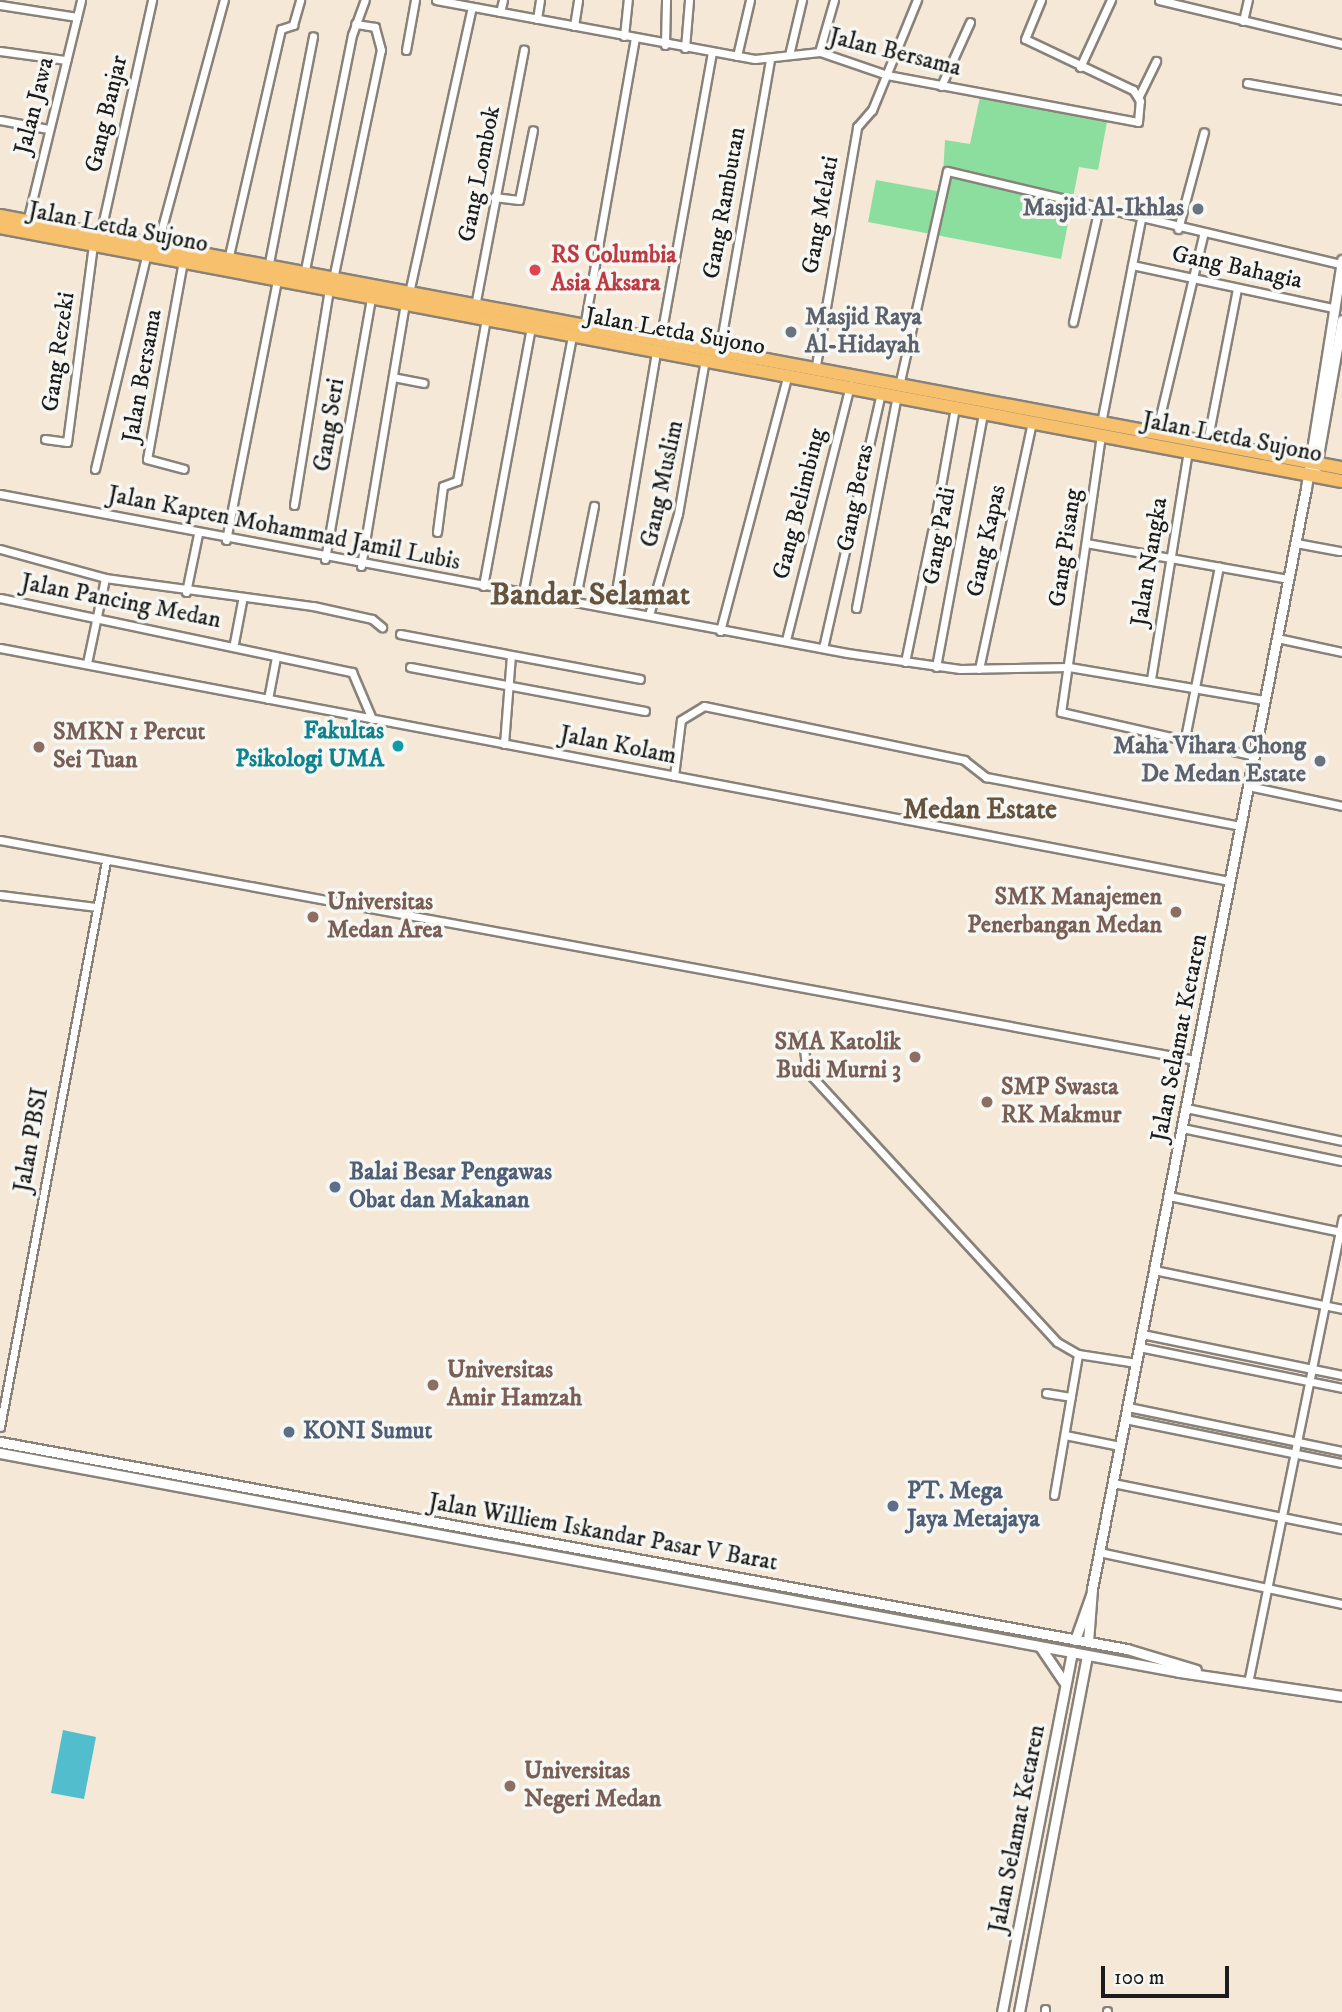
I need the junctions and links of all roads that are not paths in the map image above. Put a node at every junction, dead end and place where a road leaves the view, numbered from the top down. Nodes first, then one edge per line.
1 (82, 0) edge
2 (152, 0) edge
3 (224, 0) edge
4 (300, 0) edge
5 (365, 0) edge
6 (415, 0) edge
7 (436, 0) edge
8 (503, 0) edge
9 (540, 0) edge
10 (578, 0) edge
11 (628, 0) edge
12 (666, 0) edge
13 (689, 0) edge
14 (750, 0) edge
15 (802, 0) edge
16 (834, 0) edge
17 (917, 0) edge
18 (1041, 0) edge
19 (1111, 0) edge
20 (1159, 0) edge
21 (1248, 0) edge
22 (467, 4) edge
23 (0, 5) edge
24 (500, 12) junction
25 (77, 17) junction
26 (537, 19) junction
27 (1243, 21) junction
28 (970, 22) dead end
29 (355, 24) junction
30 (574, 26) junction
31 (313, 36) dead end
32 (624, 36) junction
33 (635, 39) junction
34 (1342, 44) edge
35 (665, 45) junction
36 (685, 48) junction
37 (406, 50) dead end
38 (524, 50) dead end
39 (0, 51) edge
40 (712, 52) junction
41 (819, 52) junction
42 (789, 55) junction
43 (737, 56) junction
44 (66, 60) junction
45 (771, 60) junction
46 (1156, 61) dead end
47 (1080, 66) junction
48 (884, 75) junction
49 (1247, 83) dead end
50 (941, 86) junction
51 (1139, 96) junction
52 (1342, 100) edge
53 (0, 120) edge
54 (48, 129) junction
55 (533, 130) dead end
56 (1204, 132) dead end
57 (494, 197) junction
58 (1099, 208) junction
59 (0, 216) edge
60 (1142, 219) junction
61 (27, 222) junction
62 (0, 227) edge
63 (1178, 229) junction
64 (1203, 236) junction
65 (96, 240) junction
66 (151, 249) junction
67 (228, 260) junction
68 (183, 261) junction
69 (1342, 262) edge
70 (1132, 265) junction
71 (268, 268) junction
72 (304, 275) junction
73 (277, 280) junction
74 (1195, 280) junction
75 (331, 285) junction
76 (1237, 289) junction
77 (372, 296) junction
78 (407, 298) junction
79 (475, 306) junction
80 (1333, 308) junction
81 (486, 318) junction
82 (1342, 320) edge
83 (1073, 322) dead end
84 (531, 327) junction
85 (584, 327) junction
86 (572, 335) junction
87 (658, 346) junction
88 (719, 353) junction
89 (706, 359) junction
90 (788, 370) junction
91 (815, 371) junction
92 (393, 377) junction
93 (850, 382) junction
94 (423, 383) dead end
95 (898, 391) junction
96 (881, 393) junction
97 (955, 407) junction
98 (983, 412) junction
99 (1032, 421) junction
100 (1101, 428) junction
101 (1156, 433) junction
102 (45, 439) dead end
103 (1207, 443) junction
104 (1188, 450) junction
105 (1342, 468) edge
106 (95, 469) dead end
107 (184, 469) dead end
108 (1310, 469) junction
109 (1342, 481) edge
110 (0, 494) edge
111 (294, 505) dead end
112 (594, 506) dead end
113 (437, 532) dead end
114 (198, 534) junction
115 (226, 540) junction
116 (1086, 543) junction
117 (1296, 543) junction
118 (0, 549) edge
119 (1339, 551) dead end
120 (326, 559) junction
121 (1170, 559) junction
122 (361, 566) junction
123 (1219, 566) junction
124 (105, 578) junction
125 (1289, 579) junction
126 (483, 586) junction
127 (186, 592) junction
128 (523, 593) junction
129 (0, 598) edge
130 (242, 601) junction
131 (575, 602) junction
132 (856, 608) dead end
133 (613, 609) junction
134 (649, 615) junction
135 (96, 618) junction
136 (382, 627) dead end
137 (720, 631) junction
138 (400, 634) dead end
139 (1277, 638) junction
140 (786, 640) junction
141 (234, 643) junction
142 (0, 648) edge
143 (823, 648) junction
144 (1342, 652) edge
145 (512, 656) junction
146 (276, 657) junction
147 (905, 662) junction
148 (87, 663) junction
149 (410, 667) dead end
150 (936, 667) junction
151 (1069, 667) junction
152 (979, 669) junction
153 (640, 679) dead end
154 (1151, 679) junction
155 (508, 685) junction
156 (1196, 688) junction
157 (268, 699) junction
158 (1265, 700) junction
159 (645, 711) dead end
160 (372, 719) junction
161 (1184, 743) junction
162 (505, 744) junction
163 (1254, 756) junction
164 (674, 776) junction
165 (1248, 786) junction
166 (1342, 806) edge
167 (1241, 826) junction
168 (0, 840) edge
169 (106, 861) junction
170 (1230, 881) junction
171 (0, 895) edge
172 (97, 907) junction
173 (803, 1035) dead end
174 (1195, 1060) junction
175 (1186, 1108) junction
176 (1182, 1128) junction
177 (1342, 1141) edge
178 (1342, 1161) edge
179 (1169, 1196) junction
180 (1342, 1219) edge
181 (1341, 1232) edge
182 (1154, 1270) junction
183 (1324, 1306) junction
184 (1342, 1309) edge
185 (1142, 1334) junction
186 (1192, 1345) junction
187 (1139, 1347) junction
188 (1222, 1351) junction
189 (1078, 1354) junction
190 (1247, 1356) junction
191 (1190, 1357) junction
192 (1270, 1361) junction
193 (1136, 1363) junction
194 (1219, 1363) junction
195 (1244, 1368) junction
196 (1312, 1369) junction
197 (1268, 1373) junction
198 (1342, 1375) edge
199 (1309, 1382) junction
200 (1342, 1388) edge
201 (1046, 1393) dead end
202 (1071, 1396) junction
203 (1128, 1407) junction
204 (1125, 1419) junction
205 (0, 1427) edge
206 (1065, 1435) junction
207 (1297, 1441) junction
208 (0, 1442) edge
209 (1120, 1446) junction
210 (1342, 1451) edge
211 (0, 1453) edge
212 (1294, 1453) junction
213 (1342, 1463) edge
214 (131, 1466) junction
215 (129, 1477) junction
216 (1113, 1483) junction
217 (241, 1486) junction
218 (1054, 1495) dead end
219 (239, 1497) junction
220 (1282, 1517) junction
221 (1342, 1529) edge
222 (575, 1548) junction
223 (1099, 1552) junction
224 (573, 1559) junction
225 (653, 1562) junction
226 (651, 1574) junction
227 (1267, 1588) junction
228 (1091, 1595) junction
229 (859, 1600) junction
230 (1342, 1604) edge
231 (857, 1612) junction
232 (1075, 1640) junction
233 (1088, 1642) junction
234 (1037, 1646) junction
235 (1072, 1652) junction
236 (1087, 1655) junction
237 (1196, 1670) junction
238 (1249, 1678) junction
239 (1065, 1687) junction
240 (1342, 1696) edge
241 (1042, 1806) junction
242 (1058, 1808) junction
243 (1002, 2012) edge
244 (1019, 2012) edge

1 - 25 street, Jalan Jawa
2 - 65 street, Gang Banjar
3 - 66 street
4 - 67 street
5 - 29 street
6 - 37 street
7 - 22 street, Jalan Bersama
8 - 24 street
9 - 26 street
10 - 30 street
11 - 32 street
12 - 35 street
13 - 36 street
14 - 43 street
15 - 42 street
16 - 41 street
17 - 48 street, Gang Melati
18 - 47 street
19 - 47 street
20 - 27 street
21 - 27 street
22 - 24 street, Jalan Bersama
22 - 78 street
23 - 25 street
24 - 26 street, Jalan Bersama
25 - 44 street, Jalan Jawa
26 - 30 street, Jalan Bersama
27 - 34 street
28 - 50 street
29 - 72 street
29 - 75 street
30 - 32 street, Jalan Bersama
31 - 71 street
32 - 33 street, Jalan Bersama
33 - 35 street, Jalan Bersama
33 - 85 street
35 - 36 street, Jalan Bersama
36 - 40 street, Jalan Bersama
38 - 57 street, Gang Lombok
39 - 44 street
40 - 43 street, Jalan Bersama
40 - 87 street
41 - 42 street, Jalan Bersama
41 - 48 street, Jalan Bersama
42 - 45 street, Jalan Bersama
43 - 45 street, Jalan Bersama
44 - 54 street, Jalan Jawa
45 - 88 street, Gang Rambutan
46 - 51 street
47 - 51 street
48 - 50 street, Jalan Bersama
48 - 91 street, Gang Melati
49 - 52 street
50 - 51 street, Jalan Bersama
53 - 54 street
54 - 61 street, Jalan Jawa
55 - 57 street
56 - 63 street
57 - 79 street, Gang Lombok
58 - 60 street
58 - 83 street
58 - 95 street, Gang Beras
59 - 61 highway, Jalan Letda Sujono
60 - 63 street
60 - 70 street, Gang Pisang
61 - 65 highway, Jalan Letda Sujono
62 - 65 highway, Jalan Letda Sujono
63 - 64 street
64 - 69 street
64 - 74 street
65 - 66 highway, Jalan Letda Sujono
65 - 102 street, Gang Rezeki
66 - 67 highway, Jalan Letda Sujono
66 - 68 highway, Jalan Letda Sujono
66 - 106 street
67 - 71 highway, Jalan Letda Sujono
68 - 73 highway, Jalan Letda Sujono
68 - 107 street, Jalan Bersama
69 - 80 street
70 - 74 street, Gang Bahagia
70 - 100 street, Gang Pisang
71 - 72 highway, Jalan Letda Sujono
72 - 75 highway, Jalan Letda Sujono
73 - 75 highway, Jalan Letda Sujono
73 - 115 street
74 - 76 street, Gang Bahagia
74 - 101 street
75 - 77 highway, Jalan Letda Sujono
75 - 78 highway, Jalan Letda Sujono
75 - 111 street
76 - 80 street, Gang Bahagia
76 - 103 street
77 - 78 highway, Jalan Letda Sujono
77 - 120 street, Gang Seri
78 - 79 highway, Jalan Letda Sujono
78 - 81 highway, Jalan Letda Sujono
78 - 92 street
79 - 85 highway, Jalan Letda Sujono
80 - 108 street
81 - 84 highway, Jalan Letda Sujono
81 - 113 street
82 - 108 street
84 - 86 highway, Jalan Letda Sujono
84 - 126 street
85 - 87 highway, Jalan Letda Sujono
86 - 87 highway, Jalan Letda Sujono
86 - 128 street
87 - 88 highway, Jalan Letda Sujono
87 - 89 highway, Jalan Letda Sujono
87 - 133 street
88 - 90 highway, Jalan Letda Sujono
89 - 90 highway, Jalan Letda Sujono
89 - 134 street, Gang Muslim
90 - 91 highway, Jalan Letda Sujono
90 - 93 highway, Jalan Letda Sujono
90 - 137 street
91 - 93 highway, Jalan Letda Sujono
92 - 94 street
92 - 122 street
93 - 95 highway, Jalan Letda Sujono
93 - 96 highway, Jalan Letda Sujono
93 - 140 street, Gang Belimbing
95 - 96 highway, Jalan Letda Sujono
95 - 97 highway, Jalan Letda Sujono
95 - 100 highway, Jalan Letda Sujono
95 - 132 street, Gang Beras
96 - 143 street
97 - 98 highway, Jalan Letda Sujono
97 - 147 street
98 - 99 highway, Jalan Letda Sujono
98 - 150 street, Gang Padi
99 - 100 highway, Jalan Letda Sujono
99 - 152 street, Gang Kapas
100 - 101 highway, Jalan Letda Sujono
100 - 104 highway, Jalan Letda Sujono
100 - 116 street, Gang Pisang
101 - 103 highway, Jalan Letda Sujono
103 - 108 highway, Jalan Letda Sujono
104 - 108 highway, Jalan Letda Sujono
104 - 121 street, Jalan Nangka
105 - 108 highway, Jalan Letda Sujono
108 - 109 highway, Jalan Letda Sujono
108 - 117 street, Jalan Selamat Ketaren
110 - 114 street, Jalan Kapten Mohammad Jamil Lubis
112 - 131 street
114 - 115 street, Jalan Kapten Mohammad Jamil Lubis
114 - 127 street
115 - 120 street, Jalan Kapten Mohammad Jamil Lubis
116 - 121 street
116 - 151 street, Gang Pisang
117 - 119 street
117 - 125 street, Jalan Selamat Ketaren
118 - 124 street
120 - 122 street, Jalan Kapten Mohammad Jamil Lubis
121 - 123 street
121 - 154 street, Jalan Nangka
122 - 126 street, Jalan Kapten Mohammad Jamil Lubis
123 - 125 street
123 - 156 street
124 - 127 street
124 - 135 street
125 - 139 street, Jalan Selamat Ketaren
126 - 128 street, Jalan Kapten Mohammad Jamil Lubis
127 - 130 street
128 - 131 street, Jalan Kapten Mohammad Jamil Lubis
129 - 135 street, Jalan Pancing Medan
130 - 136 street
130 - 141 street
131 - 133 street, Jalan Kapten Mohammad Jamil Lubis
133 - 134 street, Jalan Kapten Mohammad Jamil Lubis
134 - 137 street, Jalan Kapten Mohammad Jamil Lubis
135 - 141 street, Jalan Pancing Medan
135 - 148 street
137 - 140 street, Jalan Kapten Mohammad Jamil Lubis
138 - 145 street
139 - 144 street
139 - 158 street, Jalan Selamat Ketaren
140 - 143 street, Jalan Kapten Mohammad Jamil Lubis
141 - 146 street, Jalan Pancing Medan
142 - 148 street, Jalan Kolam
143 - 147 street, Jalan Kapten Mohammad Jamil Lubis
145 - 153 street
145 - 155 street
146 - 157 street
146 - 160 street, Jalan Pancing Medan
147 - 150 street, Jalan Kapten Mohammad Jamil Lubis
148 - 157 street, Jalan Kolam
149 - 155 street
150 - 152 street, Jalan Kapten Mohammad Jamil Lubis
151 - 152 street, Jalan Kapten Mohammad Jamil Lubis
151 - 154 street, Jalan Kapten Mohammad Jamil Lubis
151 - 161 street, Gang Pisang
154 - 156 street, Jalan Kapten Mohammad Jamil Lubis
155 - 159 street
155 - 162 street
156 - 158 street, Jalan Kapten Mohammad Jamil Lubis
156 - 161 street
157 - 160 street, Jalan Kolam
158 - 163 street, Jalan Selamat Ketaren
160 - 162 street, Jalan Kolam
161 - 163 street
162 - 164 street, Jalan Kolam
163 - 165 street, Jalan Selamat Ketaren
164 - 167 street
164 - 170 street, Jalan Kolam
165 - 166 street
165 - 167 street, Jalan Selamat Ketaren
167 - 170 street, Jalan Selamat Ketaren
168 - 169 street
169 - 172 street, Jalan PBSI
169 - 174 street
170 - 174 street, Jalan Selamat Ketaren
171 - 172 street
172 - 205 street, Jalan PBSI
173 - 189 street
174 - 175 street, Jalan Selamat Ketaren
175 - 176 street, Jalan Selamat Ketaren
175 - 177 street
176 - 178 street
176 - 179 street, Jalan Selamat Ketaren
179 - 181 street
179 - 182 street, Jalan Selamat Ketaren
180 - 181 street
181 - 183 street
182 - 183 street
182 - 185 street, Jalan Selamat Ketaren
183 - 184 street
183 - 196 street
185 - 186 street
185 - 187 street, Jalan Selamat Ketaren
186 - 188 street
186 - 191 street
187 - 191 street
187 - 193 street, Jalan Selamat Ketaren
188 - 190 street
188 - 194 street
189 - 193 street
189 - 202 street
190 - 192 street
190 - 195 street
191 - 194 street
192 - 196 street
192 - 197 street
193 - 203 street, Jalan Selamat Ketaren
194 - 195 street
195 - 197 street
196 - 198 street
196 - 199 street
197 - 199 street
199 - 200 street
199 - 207 street
201 - 202 street
202 - 206 street
203 - 204 street, Jalan Selamat Ketaren
203 - 207 street
204 - 209 street, Jalan Selamat Ketaren
204 - 212 street
206 - 209 street
206 - 218 street
207 - 210 street
207 - 212 street
208 - 214 street, Jalan Williem Iskandar Pasar V Barat
209 - 216 street, Jalan Selamat Ketaren
211 - 215 street, Jalan Williem Iskandar Pasar V Barat
212 - 213 street
212 - 220 street
214 - 215 street
214 - 217 street, Jalan Williem Iskandar Pasar V Barat
215 - 219 street, Jalan Williem Iskandar Pasar V Barat
216 - 220 street
216 - 223 street, Jalan Selamat Ketaren
217 - 219 street
217 - 222 street, Jalan Williem Iskandar Pasar V Barat
219 - 224 street, Jalan Williem Iskandar Pasar V Barat
220 - 221 street
220 - 227 street
222 - 224 street
222 - 225 street, Jalan Williem Iskandar Pasar V Barat
223 - 227 street
223 - 228 street, Jalan Selamat Ketaren
224 - 226 street, Jalan Williem Iskandar Pasar V Barat
225 - 226 street
225 - 229 street, Jalan Williem Iskandar Pasar V Barat
226 - 231 street, Jalan Williem Iskandar Pasar V Barat
227 - 230 street
227 - 238 street
228 - 232 street, Jalan Selamat Ketaren
228 - 233 street, Jalan Selamat Ketaren
229 - 231 street
229 - 232 street, Jalan Williem Iskandar Pasar V Barat
231 - 234 street, Jalan Williem Iskandar Pasar V Barat
232 - 233 street, Jalan Williem Iskandar Pasar V Barat
233 - 237 street, Jalan Williem Iskandar Pasar V Barat
234 - 235 street, Jalan Williem Iskandar Pasar V Barat
234 - 239 street
235 - 236 street, Jalan Williem Iskandar Pasar V Barat
235 - 239 street, Jalan Selamat Ketaren
236 - 237 street, Jalan Williem Iskandar Pasar V Barat
236 - 242 street, Jalan Selamat Ketaren
237 - 238 street, Jalan Williem Iskandar Pasar V Barat
238 - 240 street, Jalan Williem Iskandar Pasar V Barat
239 - 241 street, Jalan Selamat Ketaren
241 - 242 street
241 - 243 street, Jalan Selamat Ketaren
242 - 244 street, Jalan Selamat Ketaren

